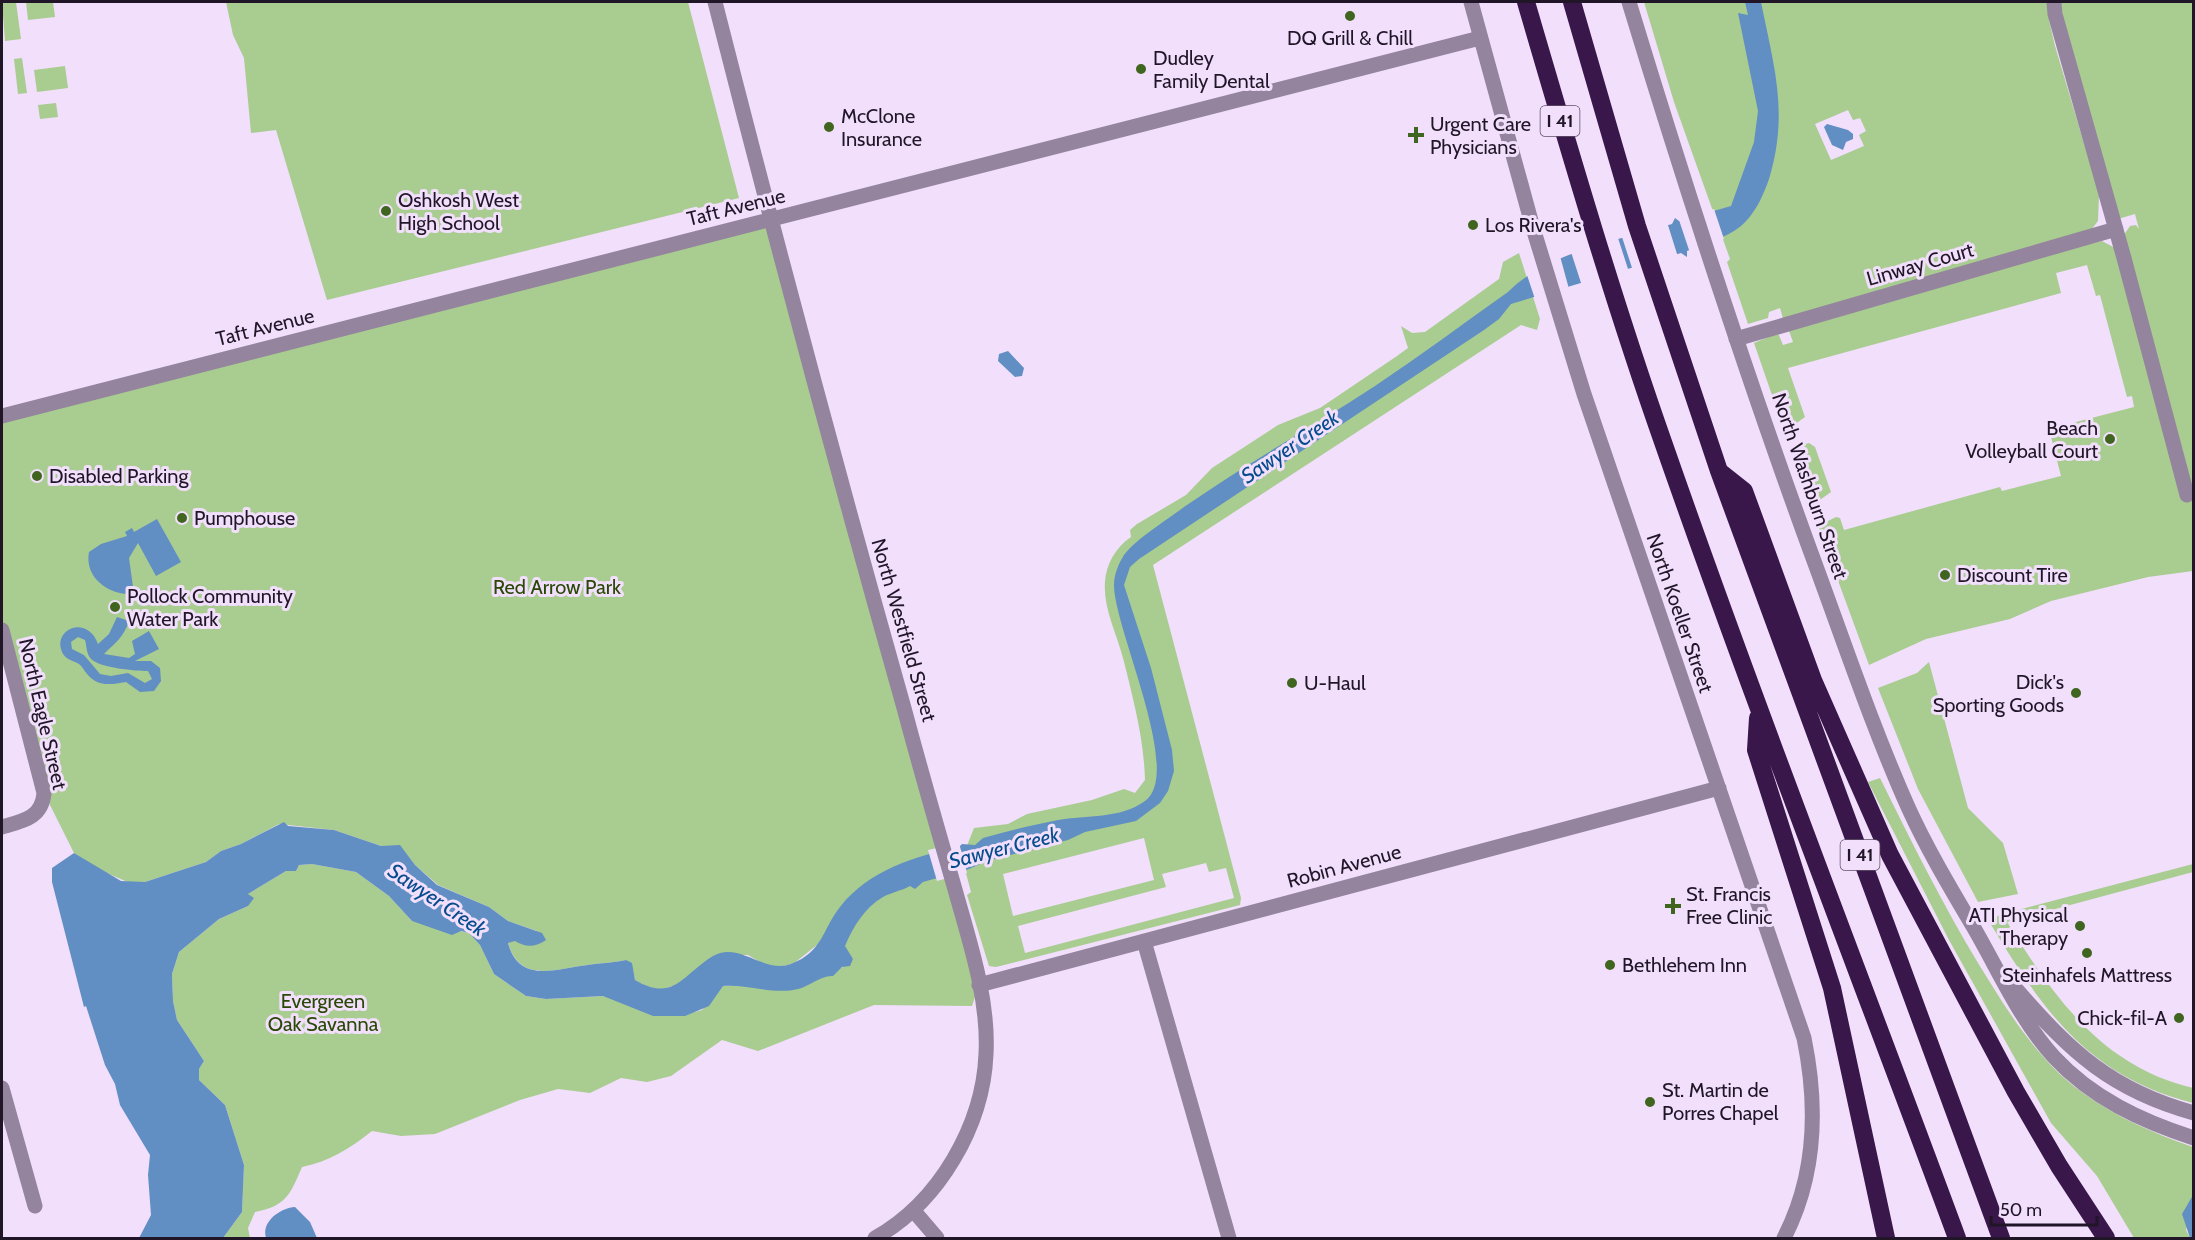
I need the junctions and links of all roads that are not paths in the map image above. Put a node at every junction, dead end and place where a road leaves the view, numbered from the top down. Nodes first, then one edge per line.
1 (715, 2) edge
2 (1471, 2) edge
3 (1527, 2) edge
4 (1572, 2) edge
5 (1629, 2) edge
6 (2054, 2) edge
7 (1480, 38) junction
8 (772, 220) junction
9 (2116, 229) junction
10 (1736, 339) junction
11 (2, 416) edge
12 (1719, 471) junction
13 (2187, 495) dead end
14 (2, 630) edge
15 (1758, 710) junction
16 (1719, 788) junction
17 (2, 827) edge
18 (1144, 941) junction
19 (1997, 966) junction
20 (979, 985) junction
21 (2, 1088) edge
22 (2193, 1113) edge
23 (2193, 1138) edge
24 (35, 1206) dead end
25 (913, 1210) junction
26 (875, 1239) edge
27 (937, 1239) edge
28 (1229, 1239) edge
29 (1784, 1239) edge
30 (1886, 1239) edge
31 (1957, 1239) edge
32 (2001, 1239) edge
33 (2106, 1239) edge

1 - 8 street, North Westfield Street
2 - 7 street, North Koeller Street
3 - 15 highway, I 41
4 - 12 highway, I 41
5 - 10 street, North Washburn Street
6 - 9 street
7 - 8 street, Taft Avenue
7 - 16 street, North Koeller Street
8 - 11 street, Taft Avenue
8 - 20 street, North Westfield Street
9 - 10 street, Linway Court
9 - 13 street
10 - 19 street, North Washburn Street
12 - 32 highway, I 41
12 - 33 highway
14 - 17 street, North Eagle Street
15 - 30 highway
15 - 31 highway, I 41
16 - 18 street, Robin Avenue
16 - 29 street, North Koeller Street
18 - 20 street, Robin Avenue
18 - 28 street
19 - 22 street, North Washburn Street
19 - 23 street, North Washburn Street
20 - 25 street, North Westfield Street
21 - 24 street
25 - 26 street, North Westfield Street
25 - 27 street

